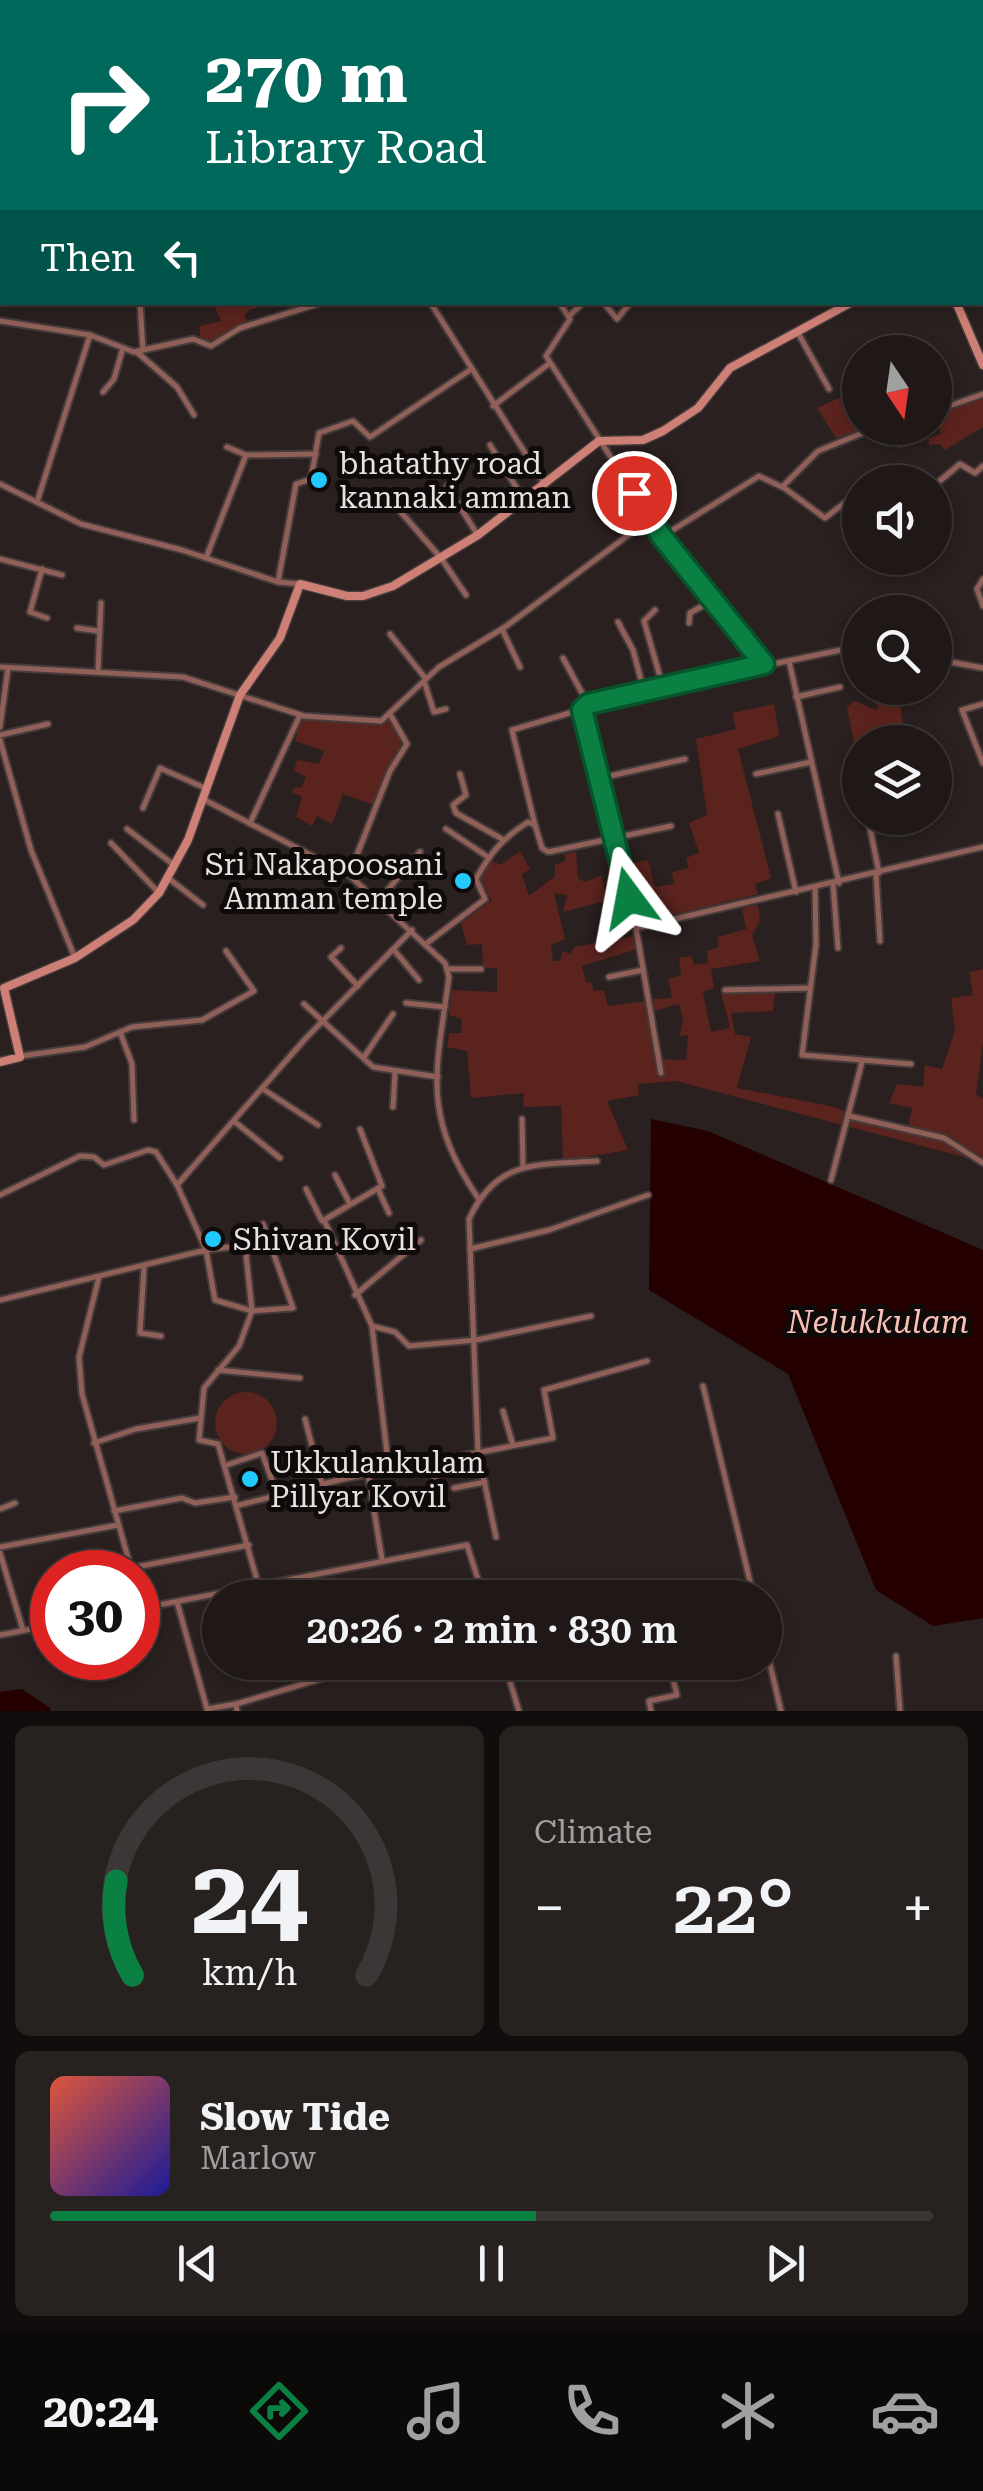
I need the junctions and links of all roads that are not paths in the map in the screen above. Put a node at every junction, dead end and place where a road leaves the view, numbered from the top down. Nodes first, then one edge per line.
1 (140, 305) edge
2 (314, 305) edge
3 (561, 305) edge
4 (581, 305) edge
5 (604, 305) edge
6 (629, 305) edge
7 (848, 305) edge
8 (957, 305) edge
9 (432, 306) edge
10 (569, 316) junction
11 (0, 321) edge
12 (797, 331) junction
13 (90, 334) junction
14 (123, 348) junction
15 (140, 351) junction
16 (550, 364) junction
17 (983, 364) edge
18 (470, 370) junction
19 (829, 389) dead end
20 (103, 392) dead end
21 (983, 394) edge
22 (952, 405) edge
23 (494, 406) junction
24 (194, 415) dead end
25 (599, 441) junction
26 (842, 441) edge
27 (490, 445) dead end
28 (227, 447) dead end
29 (316, 454) junction
30 (246, 455) junction
31 (983, 466) edge
32 (952, 470) edge
33 (0, 484) edge
34 (545, 485) junction
35 (447, 486) dead end
36 (782, 487) junction
37 (385, 494) dead end
38 (525, 500) junction
39 (36, 502) junction
40 (842, 504) edge
41 (650, 519) junction
42 (478, 536) junction
43 (662, 537) junction
44 (206, 558) junction
45 (441, 558) junction
46 (0, 559) edge
47 (42, 569) junction
48 (62, 575) dead end
49 (983, 578) edge
50 (278, 582) junction
51 (300, 584) junction
52 (466, 595) dead end
53 (713, 600) junction
54 (101, 604) dead end
55 (983, 606) edge
56 (655, 610) dead end
57 (47, 618) dead end
58 (618, 622) dead end
59 (689, 623) dead end
60 (77, 628) dead end
61 (502, 629) junction
62 (98, 631) junction
63 (390, 634) dead end
64 (842, 650) edge
65 (564, 658) dead end
66 (788, 661) junction
67 (952, 662) edge
68 (764, 664) junction
69 (4, 667) edge
70 (520, 667) dead end
71 (983, 668) edge
72 (98, 671) junction
73 (425, 680) junction
74 (663, 687) junction
75 (840, 687) dead end
76 (644, 691) junction
77 (240, 695) junction
78 (796, 697) junction
79 (588, 704) junction
80 (983, 704) edge
81 (446, 708) dead end
82 (582, 710) junction
83 (390, 714) junction
84 (300, 715) junction
85 (48, 724) dead end
86 (0, 726) edge
87 (0, 738) edge
88 (685, 759) dead end
89 (811, 762) junction
90 (983, 763) edge
91 (460, 774) dead end
92 (756, 774) dead end
93 (601, 778) junction
94 (203, 794) junction
95 (143, 808) dead end
96 (778, 814) dead end
97 (251, 821) junction
98 (535, 826) junction
99 (671, 826) dead end
100 (127, 829) dead end
101 (446, 829) dead end
102 (871, 835) edge
103 (502, 839) junction
104 (615, 839) junction
105 (111, 843) dead end
106 (983, 847) edge
107 (420, 852) dead end
108 (488, 857) junction
109 (174, 865) junction
110 (877, 873) junction
111 (349, 875) junction
112 (168, 878) junction
113 (836, 883) junction
114 (815, 888) junction
115 (796, 892) junction
116 (159, 893) junction
117 (379, 900) junction
118 (203, 905) dead end
119 (636, 928) junction
120 (412, 930) junction
121 (880, 940) dead end
122 (427, 943) junction
123 (341, 948) dead end
124 (838, 948) dead end
125 (394, 950) junction
126 (226, 951) dead end
127 (75, 958) junction
128 (448, 969) junction
129 (481, 970) dead end
130 (644, 970) junction
131 (610, 977) dead end
132 (419, 980) dead end
133 (358, 986) junction
134 (810, 988) junction
135 (2, 989) edge
136 (725, 990) dead end
137 (304, 1004) dead end
138 (406, 1004) dead end
139 (445, 1007) junction
140 (393, 1014) dead end
141 (322, 1023) junction
142 (120, 1032) junction
143 (20, 1056) junction
144 (363, 1058) junction
145 (0, 1062) edge
146 (862, 1062) junction
147 (911, 1064) dead end
148 (395, 1072) junction
149 (661, 1073) dead end
150 (438, 1077) junction
151 (263, 1089) junction
152 (393, 1107) dead end
153 (849, 1116) junction
154 (522, 1118) dead end
155 (134, 1120) dead end
156 (234, 1122) junction
157 (318, 1126) dead end
158 (360, 1129) dead end
159 (280, 1158) dead end
160 (598, 1161) dead end
161 (983, 1163) edge
162 (523, 1166) junction
163 (336, 1175) dead end
164 (831, 1180) dead end
165 (176, 1184) junction
166 (378, 1188) junction
167 (306, 1189) dead end
168 (0, 1195) edge
169 (648, 1195) dead end
170 (478, 1198) junction
171 (350, 1205) junction
172 (389, 1213) dead end
173 (324, 1220) junction
174 (263, 1224) dead end
175 (422, 1240) dead end
176 (470, 1249) junction
177 (206, 1250) junction
178 (147, 1265) junction
179 (99, 1276) junction
180 (356, 1295) junction
181 (0, 1300) edge
182 (252, 1310) junction
183 (591, 1316) dead end
184 (372, 1326) junction
185 (161, 1336) dead end
186 (476, 1340) junction
187 (646, 1361) dead end
188 (218, 1370) junction
189 (300, 1378) dead end
190 (702, 1386) dead end
191 (502, 1411) dead end
192 (200, 1418) junction
193 (305, 1419) dead end
194 (94, 1443) junction
195 (513, 1445) junction
196 (478, 1452) junction
197 (431, 1462) junction
198 (227, 1465) junction
199 (388, 1470) junction
200 (368, 1474) junction
201 (484, 1482) junction
202 (322, 1484) junction
203 (454, 1488) dead end
204 (438, 1493) dead end
205 (277, 1494) junction
206 (235, 1497) junction
207 (15, 1503) dead end
208 (238, 1505) junction
209 (0, 1509) edge
210 (114, 1511) junction
211 (118, 1525) junction
212 (496, 1537) dead end
213 (249, 1545) junction
214 (0, 1550) edge
215 (126, 1550) edge
216 (382, 1559) junction
217 (160, 1564) edge
218 (255, 1580) edge
219 (291, 1580) edge
220 (478, 1580) edge
221 (750, 1580) edge
222 (202, 1597) edge
223 (177, 1601) junction
224 (160, 1604) edge
225 (30, 1629) edge
226 (23, 1630) junction
227 (0, 1634) edge
228 (896, 1656) dead end
229 (322, 1680) edge
230 (510, 1680) edge
231 (673, 1680) edge
232 (774, 1680) edge
233 (236, 1708) edge
234 (519, 1711) edge
235 (651, 1711) edge
236 (781, 1711) edge
237 (900, 1711) edge

1 - 15 street
2 - 15 street
3 - 10 street
4 - 10 street
5 - 6 street
7 - 12 street
8 - 17 street
9 - 18 street
10 - 16 street
11 - 13 street
12 - 19 street
12 - 25 street
13 - 14 street
13 - 39 street
14 - 15 street
14 - 20 street
15 - 24 street
16 - 23 street
16 - 25 street
18 - 23 street
18 - 29 street
21 - 22 street
23 - 34 street
25 - 34 street
25 - 41 street
26 - 36 street
27 - 38 street
28 - 30 street
29 - 30 street
29 - 50 street
30 - 44 street
31 - 32 street
33 - 39 street
34 - 38 street
35 - 42 street
36 - 40 street
36 - 43 street
37 - 45 street
38 - 42 street
39 - 44 street
41 - 43 street
41 - 61 street
42 - 45 street
43 - 53 street
44 - 50 street
45 - 51 street
45 - 52 street
46 - 47 street
47 - 48 street
47 - 57 street
49 - 55 street
50 - 51 street
51 - 77 street
53 - 59 street
53 - 68 street
54 - 62 street
56 - 74 street
58 - 76 street
60 - 62 street
61 - 70 street
61 - 73 street
62 - 72 street
63 - 73 street
64 - 66 street
65 - 79 street
66 - 68 street
66 - 78 street
67 - 71 street
68 - 74 street
69 - 72 street
69 - 86 street
72 - 77 street
73 - 81 street
73 - 83 street
74 - 76 street
75 - 78 street
76 - 79 street
77 - 84 street
77 - 94 street
78 - 89 street
79 - 82 street
80 - 90 street
82 - 93 street
82 - 98 street
83 - 84 street
83 - 111 street
84 - 97 street
85 - 87 street
87 - 127 street
88 - 93 street
89 - 92 street
89 - 113 street
91 - 103 street
93 - 104 street
94 - 95 street
94 - 97 street
94 - 109 street
96 - 115 street
97 - 111 street
98 - 103 street
98 - 104 street
99 - 104 street
100 - 109 street
101 - 108 street
102 - 110 street
103 - 108 street
104 - 119 street
105 - 116 street
106 - 110 street
107 - 117 street
108 - 122 street
109 - 112 street
110 - 113 street
110 - 121 street
111 - 117 street
112 - 116 street
112 - 118 street
113 - 114 street
113 - 124 street
114 - 115 street
114 - 134 street
115 - 119 street
116 - 127 street
117 - 120 street
119 - 130 street
120 - 122 street
120 - 125 street
122 - 128 street
123 - 133 street
125 - 132 street
125 - 133 street
126 - 142 street
127 - 135 street
128 - 129 street
128 - 139 street
130 - 131 street
130 - 149 street
133 - 141 street
134 - 136 street
134 - 146 street
135 - 143 street
137 - 141 street
138 - 139 street
139 - 150 street
140 - 144 street
141 - 144 street
141 - 151 street
142 - 143 street
142 - 155 street
143 - 145 street
144 - 148 street
146 - 147 street
146 - 153 street
148 - 150 street
148 - 152 street
150 - 170 street
151 - 156 street
151 - 157 street
153 - 161 street
153 - 164 street
154 - 162 street
156 - 159 street
156 - 165 street
158 - 166 street
160 - 162 street
162 - 170 street
163 - 171 street
165 - 168 street
165 - 177 street
166 - 171 street
166 - 172 street
167 - 173 street
169 - 176 street
170 - 176 street
171 - 173 street
173 - 180 street
174 - 182 street
175 - 180 street
176 - 186 street
177 - 178 street
177 - 182 street
177 - 182 street
178 - 179 street
178 - 185 street
179 - 181 street
179 - 194 street
180 - 184 street
182 - 188 street
183 - 186 street
184 - 186 street
184 - 199 street
186 - 196 street
187 - 195 street
188 - 189 street
188 - 192 street
190 - 221 street
191 - 195 street
192 - 194 street
192 - 198 street
193 - 202 street
194 - 210 street
195 - 196 street
196 - 197 street
196 - 201 street
197 - 199 street
197 - 204 street
198 - 205 street
198 - 206 street
199 - 200 street
200 - 202 street
200 - 216 street
201 - 203 street
201 - 212 street
202 - 205 street
205 - 208 street
206 - 208 street
206 - 210 street
207 - 209 street
208 - 213 street
210 - 211 street
211 - 214 street
211 - 215 street
213 - 217 street
213 - 218 street
214 - 226 street
216 - 219 street
216 - 220 street
222 - 223 street
223 - 224 street
223 - 233 street
225 - 226 street
226 - 227 street
228 - 237 street
229 - 233 street
230 - 234 street
231 - 235 street
232 - 236 street

